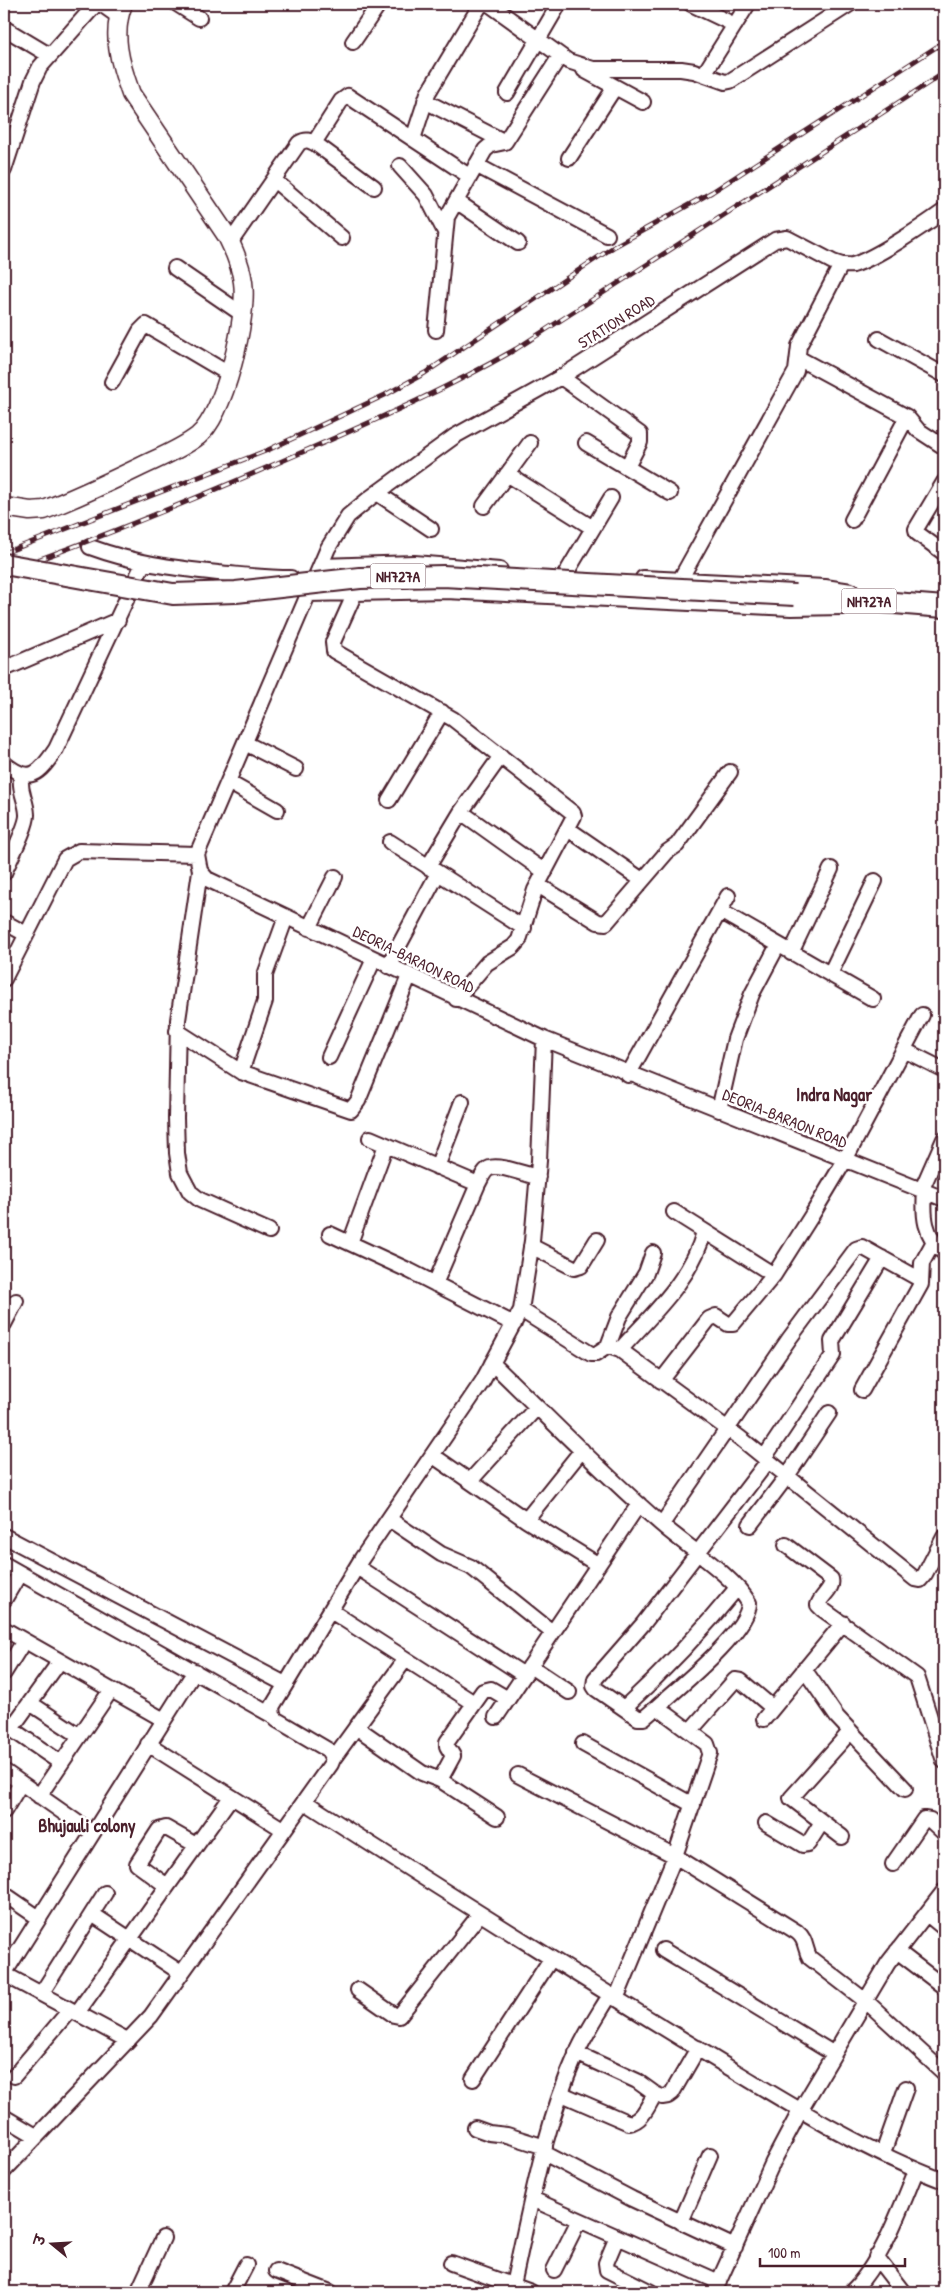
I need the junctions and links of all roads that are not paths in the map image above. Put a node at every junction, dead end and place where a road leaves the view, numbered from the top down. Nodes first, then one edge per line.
1 (96, 4) edge
2 (101, 4) edge
3 (177, 4) edge
4 (379, 4) edge
5 (481, 4) edge
6 (489, 4) edge
7 (559, 4) edge
8 (691, 4) edge
9 (748, 4) edge
10 (850, 4) edge
11 (121, 10) edge
12 (200, 18) dead end
13 (735, 25) junction
14 (4, 28) edge
15 (539, 41) junction
16 (353, 42) dead end
17 (49, 55) junction
18 (564, 59) junction
19 (704, 74) junction
20 (615, 87) junction
21 (507, 93) dead end
22 (425, 101) junction
23 (643, 102) dead end
24 (413, 138) junction
25 (314, 142) junction
26 (505, 142) junction
27 (569, 158) dead end
28 (400, 166) dead end
29 (4, 170) edge
30 (473, 171) junction
31 (274, 180) junction
32 (374, 187) dead end
33 (456, 201) junction
34 (944, 211) edge
35 (444, 230) junction
36 (607, 235) dead end
37 (342, 238) dead end
38 (230, 243) junction
39 (518, 243) dead end
40 (842, 265) junction
41 (175, 268) dead end
42 (242, 314) junction
43 (436, 330) dead end
44 (879, 339) dead end
45 (798, 358) junction
46 (229, 374) junction
47 (944, 375) edge
48 (560, 377) junction
49 (112, 382) dead end
50 (907, 417) junction
51 (586, 442) dead end
52 (530, 443) dead end
53 (944, 447) edge
54 (627, 467) junction
55 (507, 474) junction
56 (944, 482) edge
57 (670, 492) dead end
58 (377, 493) junction
59 (611, 498) dead end
60 (940, 501) edge
61 (4, 506) edge
62 (484, 506) dead end
63 (852, 520) dead end
64 (593, 528) junction
65 (431, 529) dead end
66 (90, 547) dead end
67 (944, 553) edge
68 (4, 564) edge
69 (143, 564) junction
70 (318, 571) junction
71 (564, 575) junction
72 (681, 578) junction
73 (355, 593) junction
74 (308, 594) junction
75 (875, 601) junction
76 (944, 607) edge
77 (120, 614) junction
78 (4, 669) edge
79 (442, 712) junction
80 (245, 743) junction
81 (501, 756) junction
82 (4, 763) edge
83 (296, 769) dead end
84 (730, 772) dead end
85 (21, 775) junction
86 (228, 782) junction
87 (388, 800) dead end
88 (277, 810) dead end
89 (461, 812) junction
90 (568, 829) junction
91 (390, 842) dead end
92 (198, 854) junction
93 (831, 869) dead end
94 (433, 870) junction
95 (200, 871) junction
96 (545, 872) junction
97 (4, 873) edge
98 (335, 877) dead end
99 (642, 880) junction
100 (875, 881) dead end
101 (538, 885) junction
102 (728, 896) dead end
103 (720, 911) junction
104 (286, 917) junction
105 (4, 922) edge
106 (309, 928) junction
107 (524, 928) junction
108 (26, 934) junction
109 (778, 945) junction
110 (791, 953) junction
111 (374, 959) junction
112 (388, 966) junction
113 (830, 974) junction
114 (409, 976) junction
115 (4, 979) edge
116 (873, 998) dead end
117 (456, 999) junction
118 (922, 1015) dead end
119 (177, 1030) junction
120 (544, 1039) junction
121 (904, 1050) junction
122 (329, 1057) dead end
123 (944, 1070) edge
124 (241, 1072) junction
125 (628, 1075) junction
126 (462, 1102) dead end
127 (719, 1110) junction
128 (370, 1138) dead end
129 (944, 1139) edge
130 (386, 1145) junction
131 (845, 1160) junction
132 (437, 1167) junction
133 (538, 1177) junction
134 (478, 1184) junction
135 (923, 1190) junction
136 (944, 1198) edge
137 (674, 1212) dead end
138 (269, 1231) dead end
139 (704, 1232) junction
140 (330, 1234) dead end
141 (597, 1240) dead end
142 (350, 1243) junction
143 (933, 1243) junction
144 (531, 1246) junction
145 (653, 1253) dead end
146 (944, 1253) edge
147 (882, 1258) junction
148 (774, 1275) junction
149 (921, 1280) junction
150 (435, 1284) junction
151 (16, 1301) dead end
152 (521, 1310) junction
153 (4, 1324) edge
154 (514, 1324) junction
155 (614, 1348) junction
156 (492, 1363) junction
157 (661, 1381) junction
158 (862, 1390) dead end
159 (537, 1407) junction
160 (829, 1412) dead end
161 (727, 1430) junction
162 (582, 1450) junction
163 (432, 1455) junction
164 (766, 1459) junction
165 (787, 1476) junction
166 (470, 1481) junction
167 (639, 1504) junction
168 (388, 1519) junction
169 (526, 1520) junction
170 (662, 1524) junction
171 (750, 1525) dead end
172 (4, 1536) edge
173 (944, 1537) edge
174 (786, 1546) dead end
175 (698, 1554) junction
176 (4, 1564) edge
177 (597, 1564) junction
178 (357, 1567) junction
179 (20, 1573) junction
180 (737, 1588) junction
181 (4, 1600) edge
182 (331, 1611) junction
183 (843, 1623) junction
184 (4, 1630) edge
185 (552, 1632) junction
186 (24, 1641) junction
187 (405, 1660) junction
188 (60, 1661) junction
189 (804, 1669) junction
190 (527, 1670) junction
191 (195, 1671) junction
192 (4, 1673) edge
193 (285, 1684) junction
194 (111, 1690) junction
195 (569, 1692) dead end
196 (508, 1699) junction
197 (30, 1703) junction
198 (474, 1703) junction
199 (657, 1707) junction
200 (624, 1708) junction
201 (773, 1708) junction
202 (273, 1716) junction
203 (496, 1718) dead end
204 (764, 1719) dead end
205 (164, 1720) junction
206 (8, 1726) edge
207 (356, 1727) junction
208 (690, 1731) junction
209 (850, 1732) junction
210 (80, 1736) junction
211 (148, 1744) junction
212 (583, 1744) dead end
213 (333, 1759) junction
214 (944, 1761) edge
215 (61, 1764) junction
216 (4, 1771) edge
217 (518, 1775) dead end
218 (440, 1780) junction
219 (21, 1783) junction
220 (905, 1789) dead end
221 (39, 1796) junction
222 (231, 1796) junction
223 (305, 1802) junction
224 (693, 1804) junction
225 (4, 1812) edge
226 (497, 1817) dead end
227 (822, 1822) junction
228 (766, 1823) dead end
229 (284, 1830) junction
230 (92, 1832) junction
231 (944, 1833) edge
232 (842, 1837) dead end
233 (196, 1845) junction
234 (675, 1856) junction
235 (893, 1864) dead end
236 (167, 1886) junction
237 (944, 1891) edge
238 (106, 1893) dead end
239 (4, 1894) edge
240 (92, 1914) junction
241 (480, 1914) junction
242 (927, 1914) junction
243 (39, 1918) junction
244 (944, 1928) edge
245 (129, 1938) junction
246 (663, 1950) dead end
247 (897, 1951) junction
248 (551, 1959) junction
249 (181, 1973) junction
250 (4, 1974) edge
251 (944, 1987) edge
252 (358, 1990) dead end
253 (41, 1994) junction
254 (613, 1997) junction
255 (867, 2002) junction
256 (73, 2011) junction
257 (127, 2040) junction
258 (698, 2048) junction
259 (576, 2053) junction
260 (834, 2054) junction
261 (943, 2072) dead end
262 (14, 2076) dead end
263 (473, 2079) dead end
264 (906, 2088) dead end
265 (562, 2094) junction
266 (655, 2094) junction
267 (800, 2111) junction
268 (4, 2117) edge
269 (475, 2128) dead end
270 (36, 2136) junction
271 (544, 2150) junction
272 (883, 2153) junction
273 (710, 2155) dead end
274 (916, 2170) junction
275 (4, 2171) edge
276 (944, 2181) edge
277 (532, 2199) junction
278 (579, 2220) junction
279 (681, 2222) junction
280 (617, 2237) junction
281 (163, 2238) dead end
282 (735, 2247) junction
283 (876, 2257) junction
284 (451, 2263) dead end
285 (246, 2265) dead end
286 (554, 2270) dead end
287 (276, 2271) dead end
288 (298, 2287) edge
289 (716, 2287) edge
290 (520, 2289) edge
291 (138, 2292) edge
292 (232, 2292) edge
293 (330, 2292) edge
294 (651, 2292) edge
295 (851, 2292) edge
296 (903, 2292) edge

1 - 17 street
2 - 11 street
3 - 12 street
4 - 16 street
5 - 22 street
6 - 15 street
7 - 15 street
8 - 13 street
9 - 13 street
10 - 19 street
11 - 38 main road
13 - 19 street
14 - 17 street
15 - 18 street
15 - 21 street
17 - 29 street
18 - 19 street
18 - 20 street
18 - 26 street
20 - 23 street
20 - 27 street
22 - 24 street
22 - 26 street
24 - 25 street
24 - 30 street
25 - 31 street
25 - 32 street
26 - 30 street
28 - 35 street
30 - 33 street
30 - 36 street
31 - 37 street
31 - 38 street
33 - 35 street
33 - 39 street
34 - 40 street
35 - 43 street
38 - 42 main road
40 - 45 street
40 - 48 street, STATION ROAD
41 - 42 street
42 - 46 main road
44 - 47 street
45 - 50 street
45 - 72 street
46 - 49 street
46 - 61 main road
48 - 54 street
48 - 58 street, STATION ROAD
50 - 53 street
50 - 63 street
51 - 54 street
52 - 55 street
54 - 57 street
55 - 62 street
55 - 64 street
56 - 60 street
58 - 65 street
58 - 70 street, STATION ROAD
59 - 64 street
60 - 67 street
64 - 71 street
66 - 69 street
68 - 75 highway, NH727A, bridge
69 - 70 street
69 - 77 street
70 - 71 street
70 - 74 street
71 - 72 street
72 - 75 street
73 - 74 street
73 - 75 street
73 - 79 street
74 - 80 street
75 - 76 highway, NH727A
77 - 78 street
77 - 85 street
79 - 81 street
79 - 87 street
80 - 83 street
80 - 86 street
81 - 89 street
81 - 90 street
82 - 85 street
84 - 99 street
85 - 97 street
86 - 88 street
86 - 92 street
89 - 94 street
89 - 96 street
90 - 96 street
90 - 99 street
91 - 94 street
92 - 95 street
92 - 108 street
93 - 110 street
94 - 107 street
94 - 112 street
95 - 104 street, DEORIA-BARAON ROAD
95 - 119 street
96 - 101 street
98 - 106 street
99 - 101 street
100 - 113 street
101 - 107 street
102 - 103 street
103 - 109 street
103 - 125 street
104 - 106 street, DEORIA-BARAON ROAD
104 - 124 street
105 - 108 street
106 - 111 street, DEORIA-BARAON ROAD
107 - 117 street
108 - 115 street
109 - 110 street
109 - 127 street
110 - 113 street
111 - 112 street, DEORIA-BARAON ROAD
111 - 122 street
112 - 114 street, DEORIA-BARAON ROAD
113 - 116 street
114 - 117 street, DEORIA-BARAON ROAD
114 - 124 street
117 - 120 street, DEORIA-BARAON ROAD
118 - 121 street
119 - 124 street
119 - 138 street
120 - 125 street, DEORIA-BARAON ROAD
120 - 133 street
121 - 123 street
121 - 131 street
125 - 127 street, DEORIA-BARAON ROAD
126 - 132 street
127 - 131 street, DEORIA-BARAON ROAD
128 - 130 street
129 - 135 street
130 - 132 street
130 - 142 street
131 - 135 street, DEORIA-BARAON ROAD
131 - 148 street
132 - 134 street
133 - 134 street
133 - 144 street
134 - 150 street
135 - 136 street, DEORIA-BARAON ROAD
135 - 143 street
137 - 139 street
139 - 148 street
139 - 155 street
140 - 142 street
141 - 144 street
142 - 150 street
143 - 146 street
143 - 149 street
144 - 152 street
145 - 155 street
147 - 149 street
147 - 161 street
147 - 164 street
148 - 157 street
149 - 158 street
150 - 154 street
151 - 153 street
152 - 154 street
152 - 155 street
154 - 156 street
155 - 157 street
156 - 159 street
156 - 163 street
157 - 161 street
159 - 162 street
159 - 166 street
160 - 165 street
161 - 164 street
161 - 170 street
162 - 167 street
162 - 169 street
163 - 166 street
163 - 168 street
164 - 165 street
164 - 175 street
165 - 171 street
165 - 173 street
166 - 169 street
167 - 170 street
167 - 177 street
168 - 178 street
168 - 185 street
169 - 177 street
170 - 175 street
172 - 193 street
174 - 183 street
175 - 180 street
175 - 200 street
176 - 179 street
177 - 185 street
178 - 182 street
178 - 190 street
179 - 181 street
179 - 191 street
180 - 199 street
180 - 200 street
182 - 187 street
182 - 193 street
183 - 189 street
183 - 214 street
184 - 186 street
185 - 190 street
186 - 188 street
186 - 192 street
187 - 198 street
187 - 207 street
188 - 194 street
188 - 197 street
189 - 201 street
189 - 209 street
190 - 195 street
190 - 196 street
191 - 202 street
191 - 205 street
193 - 202 street
194 - 205 street
194 - 210 street
196 - 198 street
196 - 203 street
197 - 206 street
197 - 210 street
198 - 218 street
199 - 200 street
199 - 208 street
201 - 204 street
201 - 208 street
202 - 213 street
205 - 211 street
206 - 215 street
207 - 213 street
207 - 218 street
208 - 224 street
209 - 220 street
209 - 227 street
210 - 215 street
211 - 222 street
211 - 230 street
212 - 224 street
213 - 223 street
215 - 221 street
216 - 219 street
217 - 234 street
218 - 226 street
219 - 221 street
219 - 225 street
221 - 230 street
222 - 229 street
222 - 233 street
223 - 229 street
223 - 241 street
224 - 234 street
227 - 228 street
227 - 232 street
229 - 249 street
230 - 243 street
231 - 235 street
233 - 236 street
233 - 236 street
234 - 254 street
234 - 255 street
236 - 245 street
237 - 242 street
238 - 240 street
239 - 243 street
240 - 245 street
240 - 253 street
241 - 248 street
241 - 252 street
242 - 244 street
242 - 247 street
243 - 250 street
245 - 249 street
245 - 256 street
246 - 260 street
247 - 251 street
247 - 255 street
248 - 254 street
248 - 263 street
249 - 257 street
250 - 253 street
253 - 256 street
254 - 258 street
254 - 259 street
255 - 260 street
255 - 261 street
256 - 257 street
256 - 262 street
257 - 270 street
258 - 266 street
258 - 267 street
259 - 265 street
259 - 266 street
260 - 267 street
264 - 272 street
265 - 266 street
265 - 271 street
267 - 272 street
267 - 282 street
268 - 270 street
269 - 271 street
270 - 275 street
271 - 277 street
271 - 279 street
272 - 274 street
273 - 279 street
274 - 276 street
274 - 283 street
277 - 278 street
277 - 290 street
278 - 280 street
278 - 286 street
279 - 282 street
280 - 289 street
280 - 294 street
281 - 291 street
282 - 289 street
283 - 295 street
283 - 296 street
284 - 290 street
285 - 292 street
287 - 288 street
288 - 293 street

